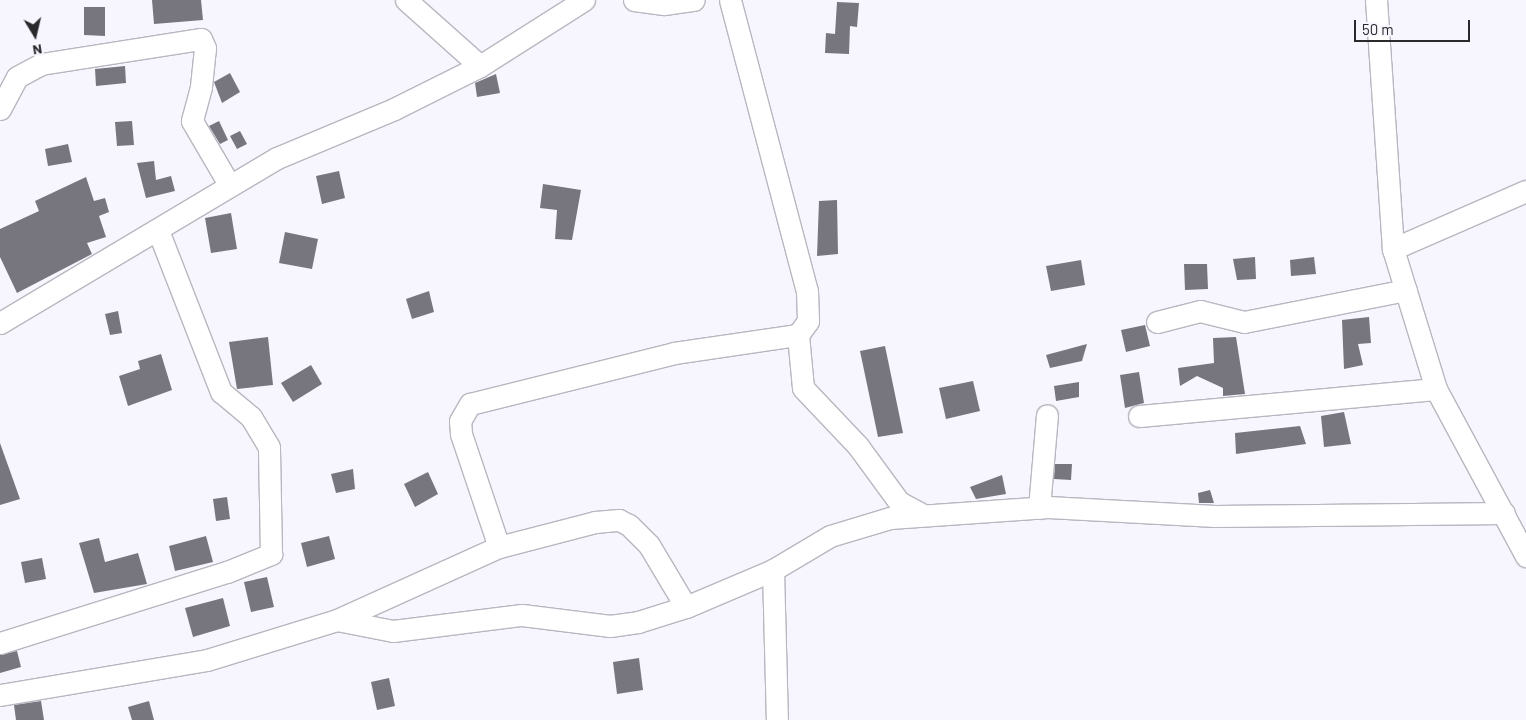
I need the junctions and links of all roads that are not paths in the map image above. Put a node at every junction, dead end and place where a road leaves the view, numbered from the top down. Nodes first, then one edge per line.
1 (406, 0) edge
2 (584, 0) edge
3 (634, 0) edge
4 (694, 0) edge
5 (730, 0) edge
6 (1376, 0) edge
7 (480, 66) junction
8 (0, 109) edge
9 (230, 186) junction
10 (1526, 192) edge
11 (158, 230) junction
12 (1393, 249) junction
13 (1406, 290) junction
14 (1157, 322) dead end
15 (0, 323) edge
16 (798, 335) junction
17 (1436, 389) junction
18 (1047, 416) dead end
19 (1139, 416) dead end
20 (1039, 508) junction
21 (1504, 513) junction
22 (923, 515) junction
23 (499, 547) junction
24 (1526, 556) edge
25 (773, 570) junction
26 (686, 607) junction
27 (337, 620) junction
28 (0, 643) edge
29 (0, 695) edge
30 (777, 720) edge

1 - 7 street
2 - 7 street
3 - 4 street
5 - 16 street
6 - 12 street
7 - 9 street
8 - 9 street
9 - 11 street
10 - 12 street
11 - 15 street
11 - 28 street
12 - 13 street
13 - 14 street
13 - 17 street
16 - 22 street
16 - 23 street
17 - 19 street
17 - 21 street
18 - 20 street
20 - 21 street
20 - 22 street
21 - 24 street
22 - 25 street
23 - 26 street
23 - 27 street
25 - 26 street
25 - 30 street
26 - 27 street
27 - 29 street

